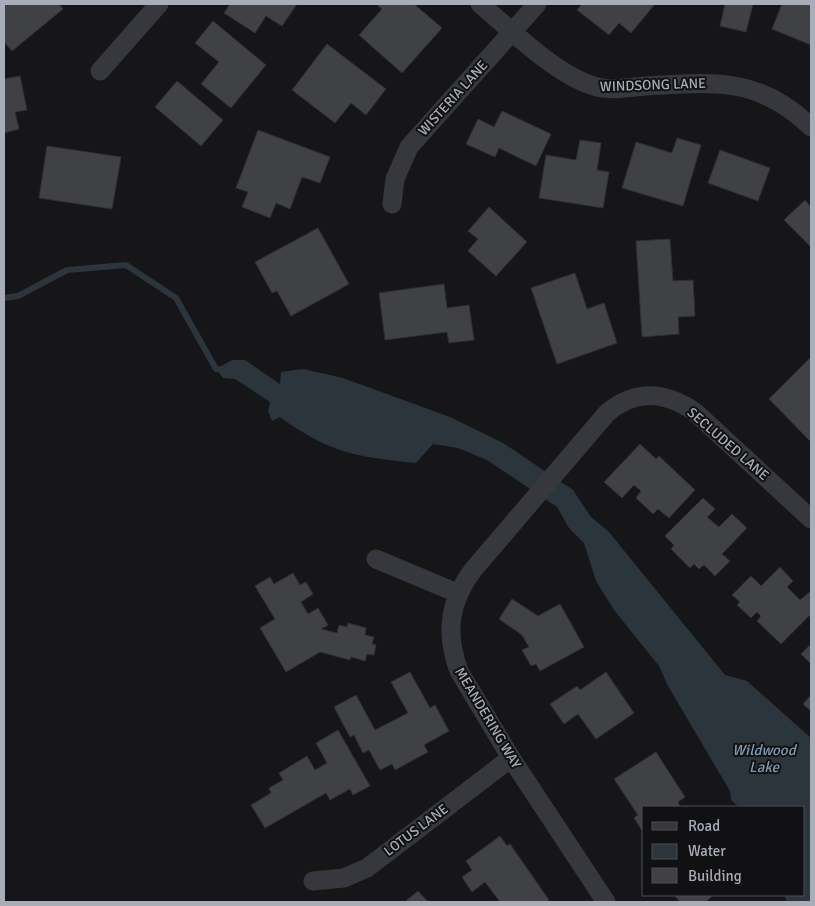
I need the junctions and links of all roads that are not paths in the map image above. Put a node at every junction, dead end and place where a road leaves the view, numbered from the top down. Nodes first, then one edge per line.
1 (159, 4) edge
2 (480, 4) edge
3 (536, 4) edge
4 (512, 32) junction
5 (100, 71) dead end
6 (811, 127) edge
7 (392, 204) dead end
8 (607, 414) joint
9 (811, 519) edge
10 (376, 559) dead end
11 (458, 593) junction
12 (511, 758) junction
13 (312, 881) dead end
14 (606, 902) edge

1 - 5 street
2 - 4 street, WINDSONG LANE
3 - 4 street, WISTERIA LANE
4 - 6 street, WINDSONG LANE
4 - 7 street, WISTERIA LANE
8 - 9 street, SECLUDED LANE
8 - 11 street, MEANDERING WAY
10 - 11 street
11 - 12 street, MEANDERING WAY
12 - 13 street, LOTUS LANE
12 - 14 street, MEANDERING WAY

